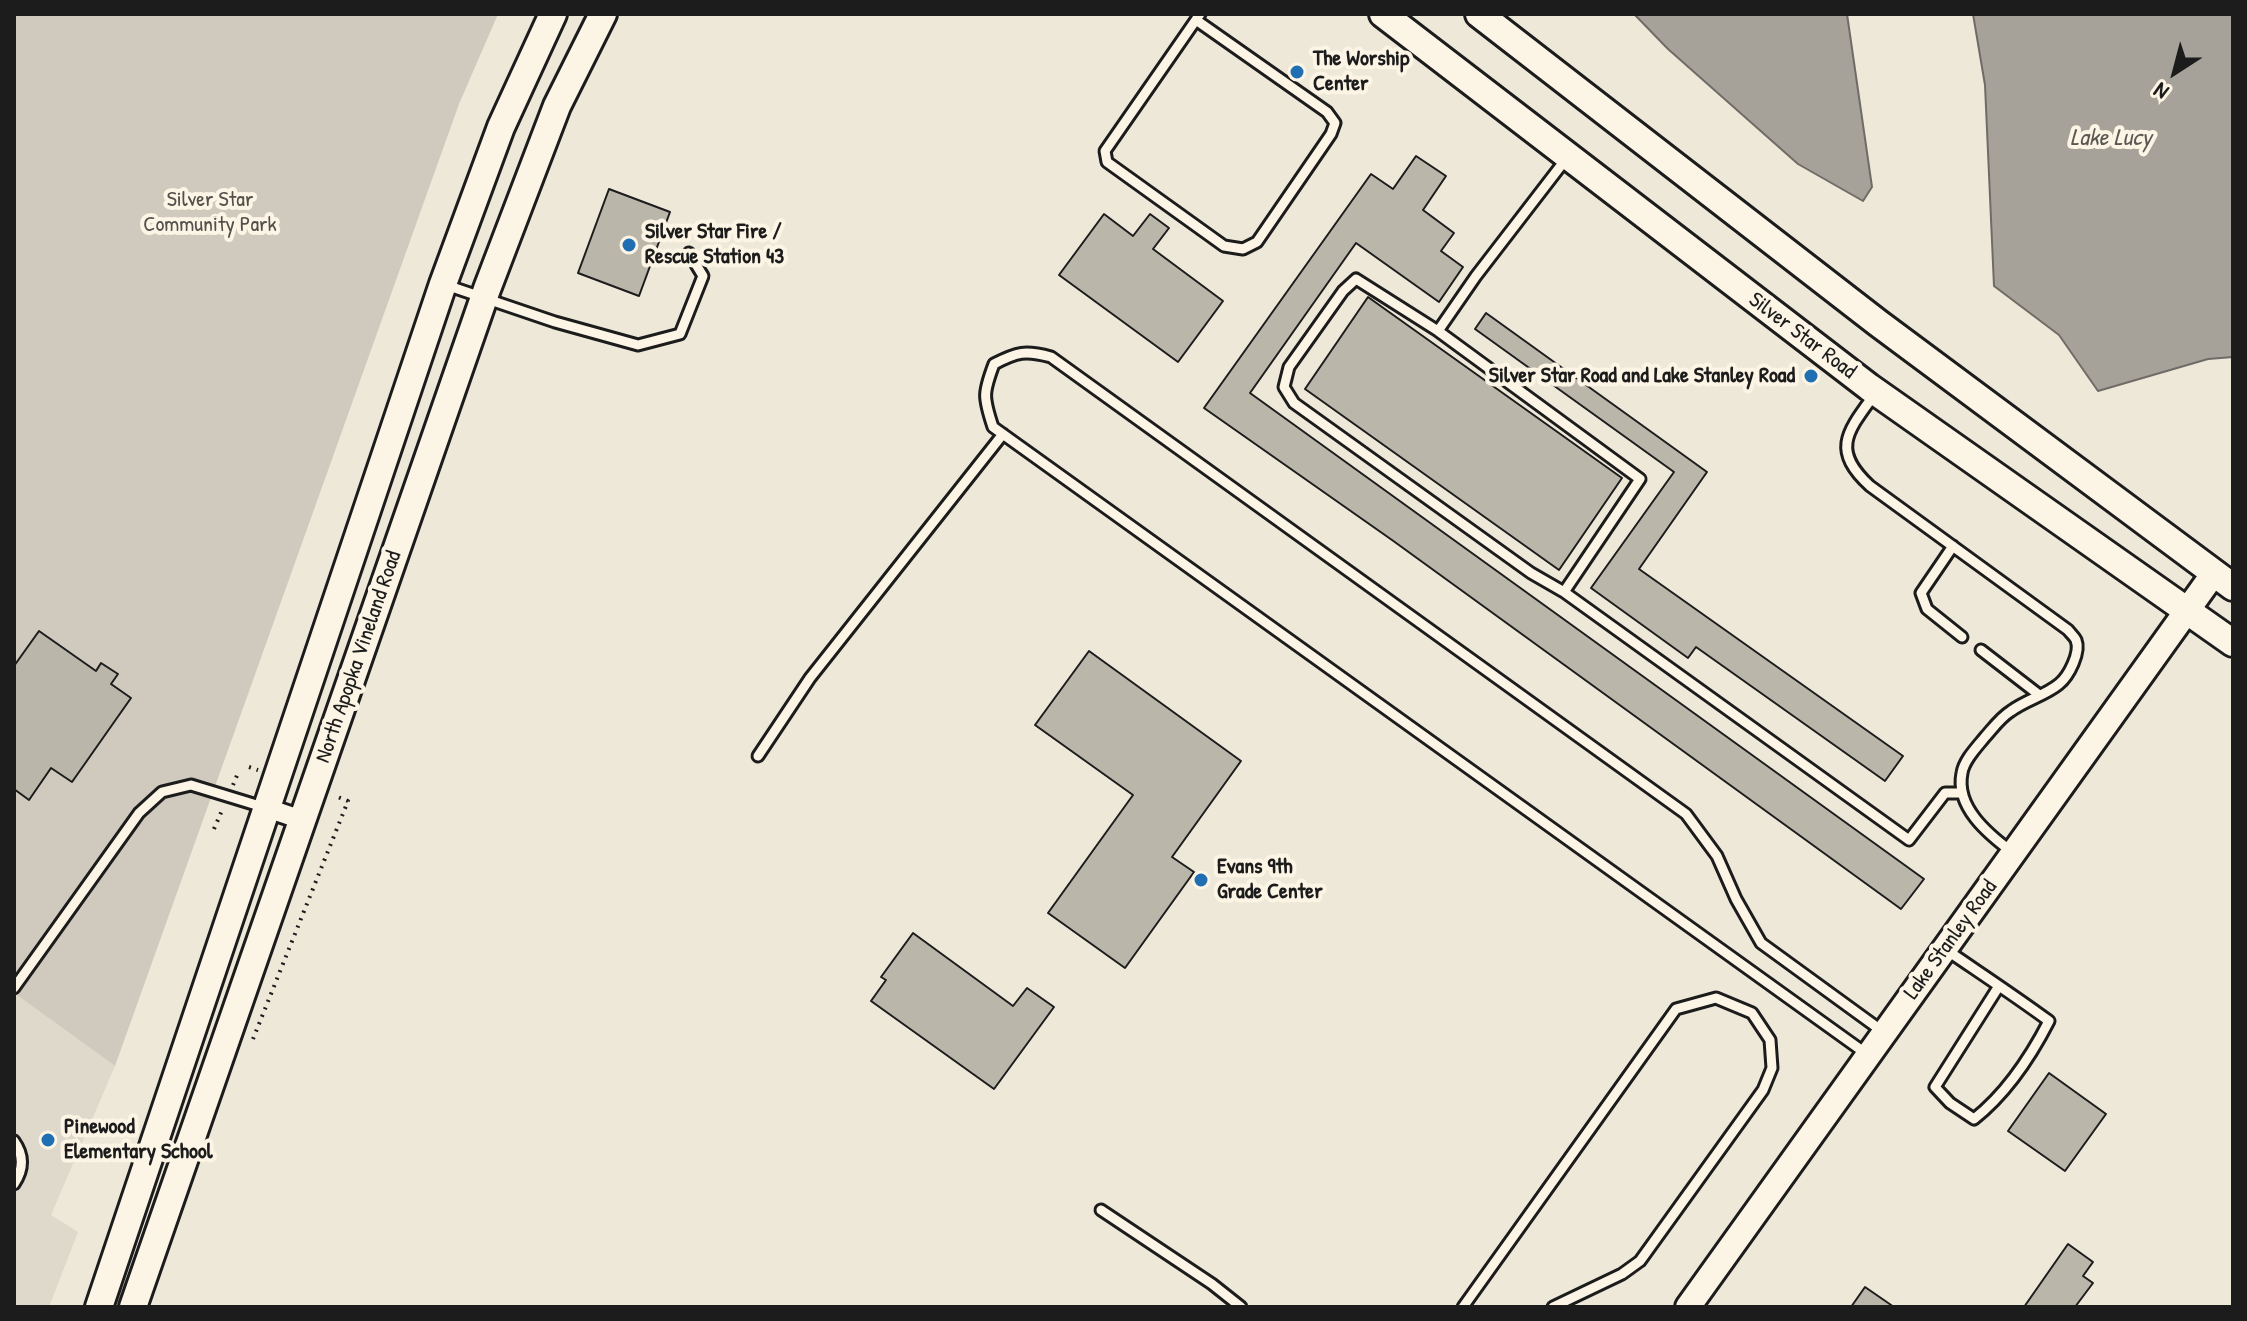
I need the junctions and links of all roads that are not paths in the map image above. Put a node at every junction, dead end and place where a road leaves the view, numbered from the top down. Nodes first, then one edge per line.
1 (553, 14) edge
2 (603, 14) edge
3 (1383, 14) edge
4 (1479, 14) edge
5 (1198, 17) edge
6 (1568, 156) junction
7 (689, 253) dead end
8 (443, 284) junction
9 (484, 298) junction
10 (1438, 331) junction
11 (1876, 392) junction
12 (1003, 434) junction
13 (1953, 546) junction
14 (2224, 580) edge
15 (1564, 592) junction
16 (2187, 611) junction
17 (1962, 637) dead end
18 (2233, 643) edge
19 (1981, 650) dead end
20 (2038, 694) junction
21 (758, 756) dead end
22 (1962, 793) junction
23 (267, 808) junction
24 (302, 820) junction
25 (2013, 853) junction
26 (1945, 949) junction
27 (1999, 986) junction
28 (14, 988) edge
29 (1885, 1033) junction
30 (1868, 1055) junction
31 (14, 1141) edge
32 (14, 1184) edge
33 (1101, 1210) dead end
34 (99, 1307) edge
35 (133, 1307) edge
36 (1241, 1307) edge
37 (1463, 1307) edge
38 (1553, 1307) edge
39 (1688, 1307) edge

1 - 8 main road, North Apopka Vineland Road
2 - 9 main road, North Apopka Vineland Road
3 - 6 main road, Silver Star Road
4 - 14 main road
5 - 5 lane
6 - 10 lane
6 - 11 main road, Silver Star Road
7 - 9 lane
8 - 9 lane
8 - 23 main road, North Apopka Vineland Road
9 - 24 main road, North Apopka Vineland Road
10 - 15 lane
10 - 15 lane
11 - 13 lane
11 - 16 main road, Silver Star Road
12 - 21 lane
12 - 29 lane
12 - 30 lane
13 - 17 lane
13 - 20 lane
14 - 16 street, Lake Stanley Road
15 - 22 lane
16 - 18 main road, Silver Star Road
16 - 25 street, Lake Stanley Road
19 - 20 lane
20 - 22 lane
22 - 25 lane
23 - 24 street
23 - 28 lane
23 - 34 main road, North Apopka Vineland Road
24 - 35 main road, North Apopka Vineland Road
25 - 26 street, Lake Stanley Road
26 - 27 lane
26 - 29 street, Lake Stanley Road
27 - 27 lane
29 - 30 street, Lake Stanley Road
30 - 39 street, Lake Stanley Road
31 - 32 lane
33 - 36 lane
37 - 38 lane

